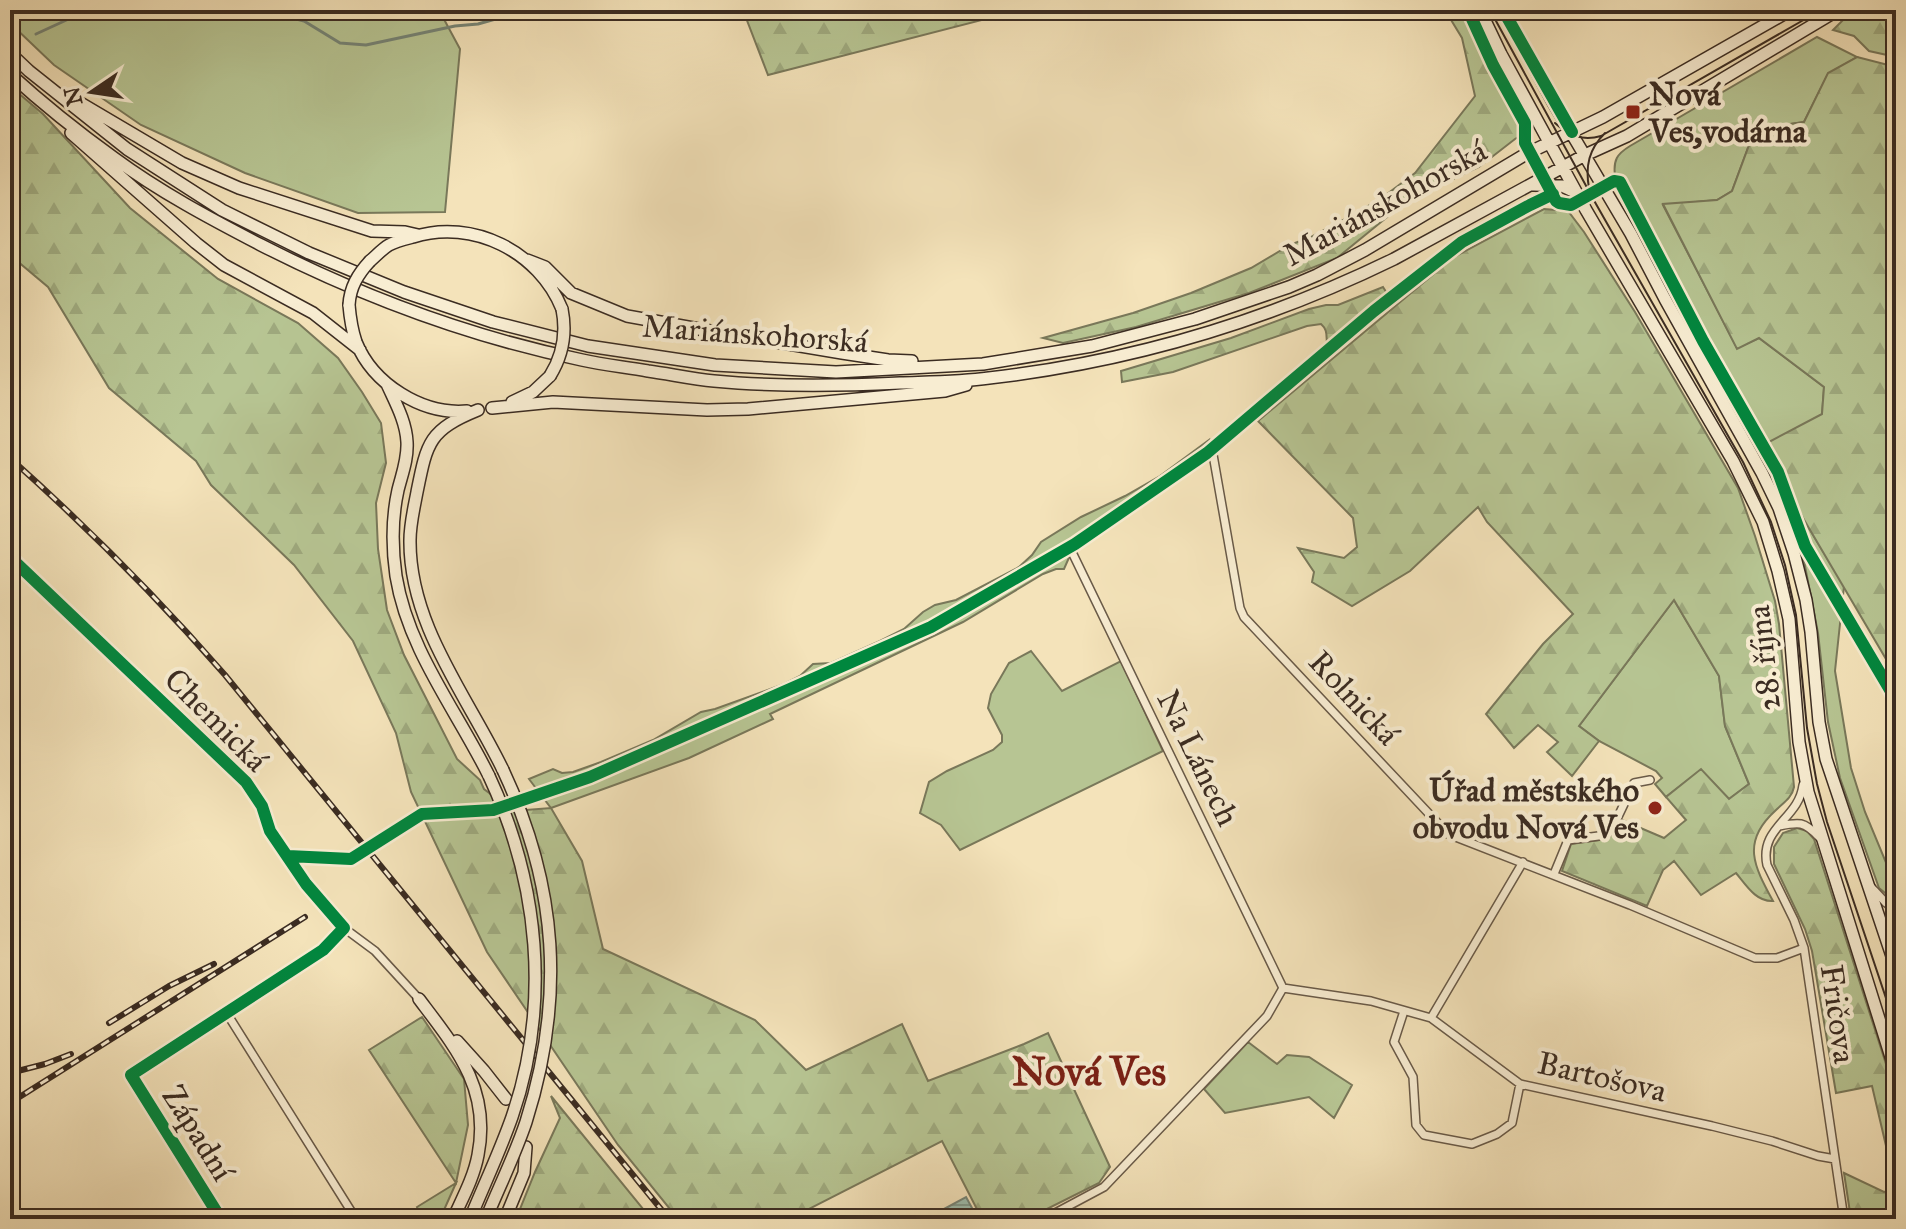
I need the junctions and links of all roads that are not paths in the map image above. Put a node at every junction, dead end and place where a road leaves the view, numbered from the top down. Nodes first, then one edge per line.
1 (1480, 10) edge
2 (1503, 10) edge
3 (1791, 10) edge
4 (1838, 10) edge
5 (10, 53) edge
6 (29, 71) junction
7 (10, 74) edge
8 (46, 106) junction
9 (1572, 132) junction
10 (1550, 143) junction
11 (1585, 155) junction
12 (1563, 167) junction
13 (1529, 186) junction
14 (1578, 196) junction
15 (418, 235) junction
16 (527, 260) junction
17 (1417, 277) dead end
18 (360, 350) junction
19 (983, 364) junction
20 (985, 379) junction
21 (387, 384) junction
22 (492, 408) junction
23 (478, 410) junction
24 (1212, 449) junction
25 (1070, 548) junction
26 (10, 557) edge
27 (1804, 775) junction
28 (1650, 780) dead end
29 (526, 799) dead end
30 (1779, 826) junction
31 (1821, 840) junction
32 (1523, 862) junction
33 (1554, 874) junction
34 (1869, 884) junction
35 (1896, 910) edge
36 (344, 928) junction
37 (1804, 948) junction
38 (1896, 968) edge
39 (1283, 988) junction
40 (419, 999) junction
41 (1404, 1011) junction
42 (226, 1012) junction
43 (1431, 1018) junction
44 (1896, 1073) edge
45 (1520, 1084) junction
46 (506, 1099) dead end
47 (526, 1147) dead end
48 (1835, 1159) junction
49 (221, 1219) edge
50 (356, 1219) edge
51 (453, 1219) edge
52 (470, 1219) edge
53 (486, 1219) edge
54 (505, 1219) edge
55 (1044, 1219) edge
56 (1844, 1219) edge

1 - 10 main road, 28. října
2 - 9 main road, 28. října
3 - 9 main road, Mariánskohorská
4 - 11 main road, Mariánskohorská
5 - 6 main road, Mariánskohorská
6 - 15 main road
6 - 19 main road, Mariánskohorská
7 - 8 main road, Mariánskohorská
8 - 18 main road
8 - 20 main road, Mariánskohorská
9 - 10 main road, Mariánskohorská
9 - 11 main road, 28. října
10 - 12 main road, 28. října
10 - 19 main road, Mariánskohorská
11 - 12 main road, Mariánskohorská
11 - 34 main road, 28. října
12 - 13 main road, Mariánskohorská
12 - 14 main road, 28. října
13 - 14 main road
13 - 20 main road, Mariánskohorská
14 - 27 main road, 28. října
15 - 16 main road
15 - 18 main road, bridge
16 - 19 main road
16 - 22 main road, bridge
17 - 24 street
18 - 21 main road
20 - 22 main road
21 - 23 main road
21 - 52 main road, bridge
22 - 23 main road
23 - 53 main road, bridge
24 - 25 street
24 - 32 street, Rolnická
25 - 29 street
25 - 39 street, Na Lánech
26 - 36 street, Chemická
27 - 30 street, Fričova
27 - 31 main road, 28. října
28 - 33 street
30 - 31 street
30 - 37 street, Fričova
31 - 44 main road, 28. října
32 - 33 street, Rolnická
32 - 43 street
33 - 37 street, Rolnická
34 - 35 street
34 - 38 main road, 28. října
36 - 40 street, Chemická
36 - 42 street
37 - 48 street, Fričova
39 - 41 street, Bartošova
39 - 55 street
40 - 46 main road
40 - 51 main road
41 - 43 street, Bartošova
41 - 45 street
42 - 49 street, Západní
42 - 50 street
43 - 45 street, Bartošova
45 - 48 street, Bartošova
47 - 54 main road
48 - 56 street, Fričova

